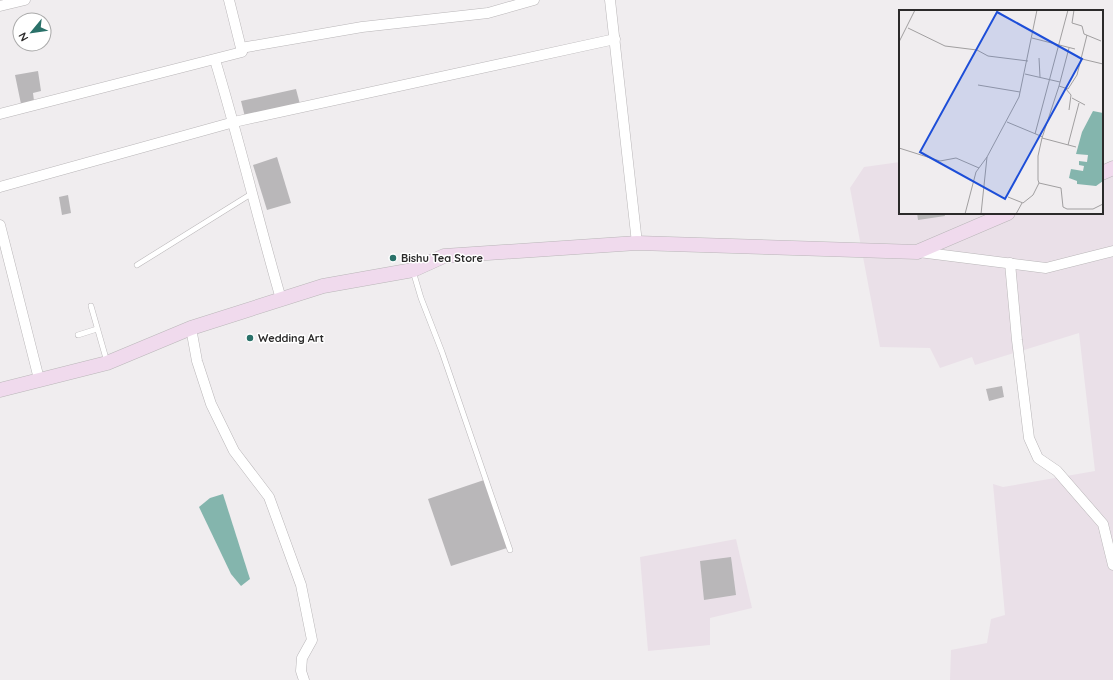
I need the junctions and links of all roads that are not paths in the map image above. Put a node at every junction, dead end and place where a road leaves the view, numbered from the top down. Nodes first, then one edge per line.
1 (25, 0) edge
2 (534, 0) edge
3 (610, 0) edge
4 (232, 3) edge
5 (0, 6) edge
6 (615, 39) junction
7 (241, 48) junction
8 (215, 60) junction
9 (0, 114) edge
10 (234, 122) junction
11 (1113, 168) edge
12 (1103, 173) edge
13 (0, 186) edge
14 (251, 194) junction
15 (1006, 214) edge
16 (0, 225) edge
17 (637, 243) junction
18 (1113, 251) edge
19 (917, 252) junction
20 (1010, 263) junction
21 (137, 265) dead end
22 (413, 270) junction
23 (281, 300) junction
24 (90, 306) dead end
25 (191, 328) junction
26 (97, 329) junction
27 (78, 334) dead end
28 (107, 363) junction
29 (39, 379) junction
30 (0, 390) edge
31 (510, 550) dead end
32 (1113, 565) edge
33 (304, 680) edge

1 - 5 street
2 - 7 street
3 - 6 street
4 - 7 street
6 - 10 street
6 - 17 street
7 - 8 street
8 - 9 street
8 - 10 street
10 - 13 street
10 - 14 street
11 - 12 main road
14 - 21 lane
14 - 23 street
15 - 19 main road
16 - 29 street
17 - 19 main road
17 - 22 main road
18 - 20 street
19 - 20 street
20 - 32 street
22 - 23 main road
22 - 31 lane
23 - 25 main road
24 - 26 lane
25 - 28 main road
25 - 33 street
26 - 27 lane
26 - 28 lane
28 - 29 main road
29 - 30 main road

